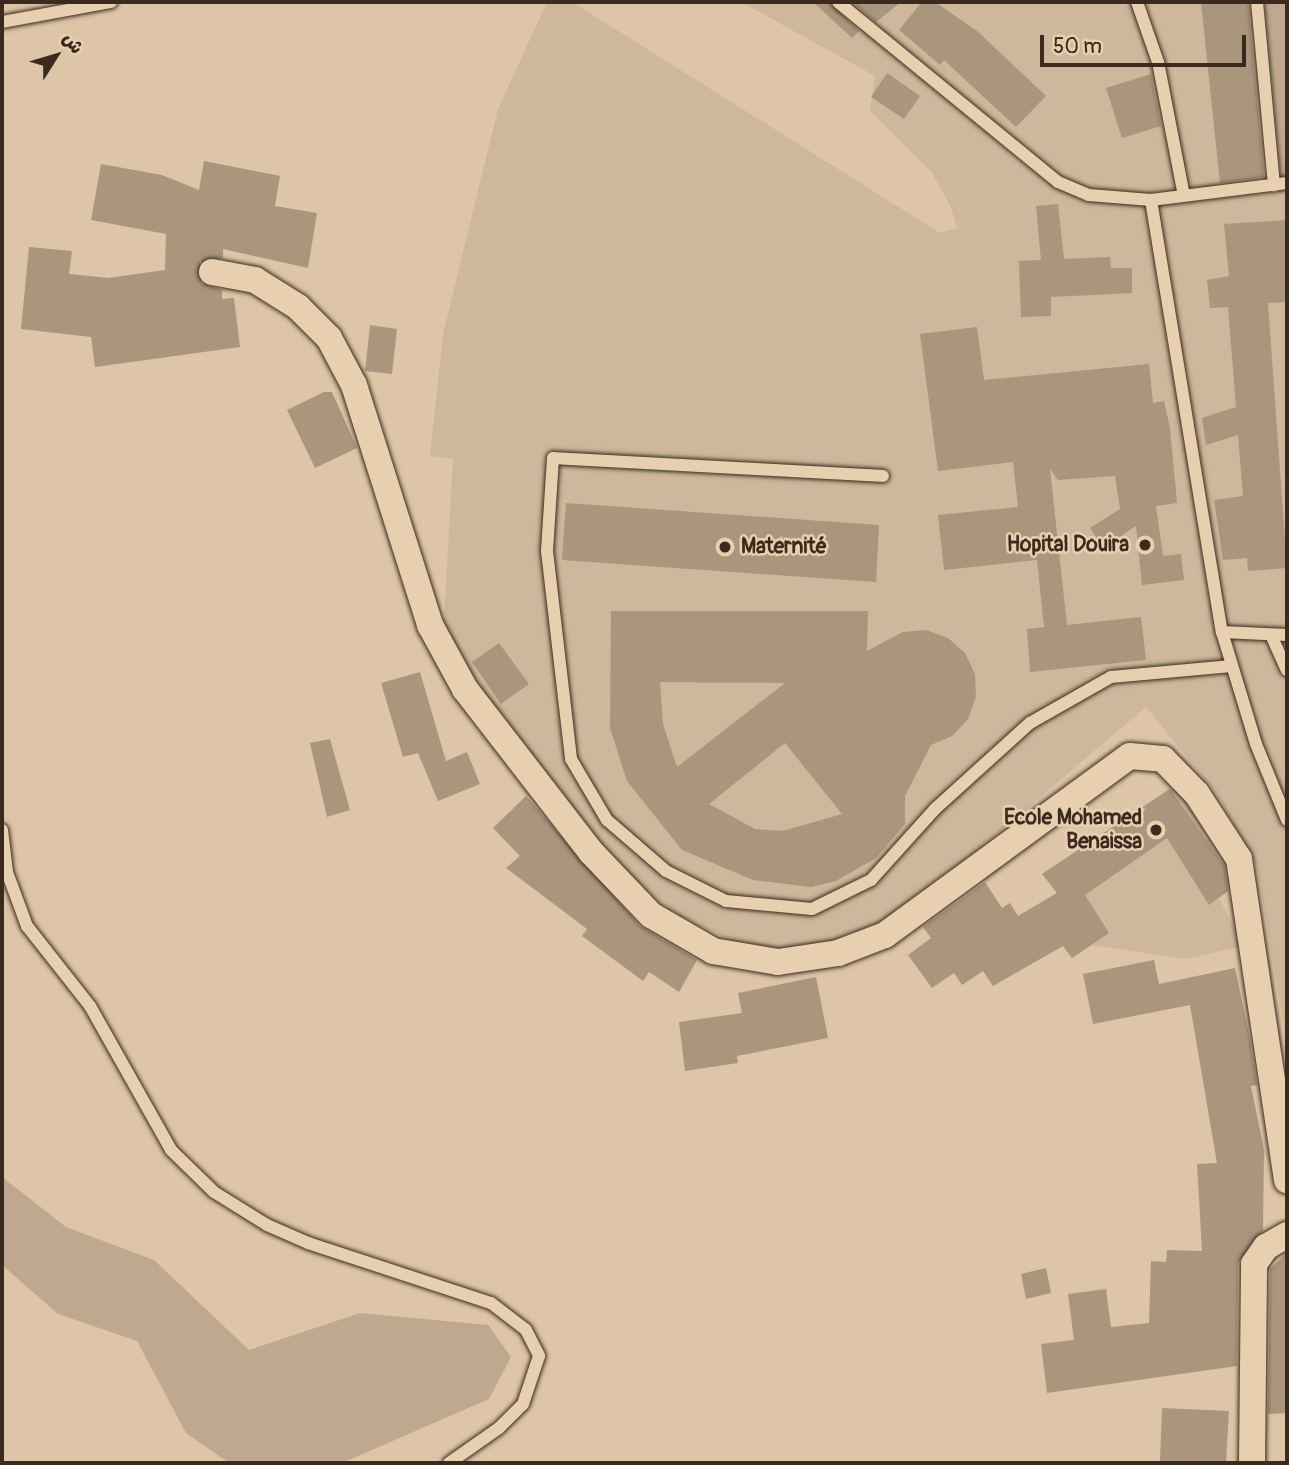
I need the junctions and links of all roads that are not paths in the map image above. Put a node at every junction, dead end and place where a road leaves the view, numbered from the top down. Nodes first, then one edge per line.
1 (111, 2) edge
2 (838, 2) edge
3 (1137, 2) edge
4 (1257, 2) edge
5 (2, 22) edge
6 (1281, 184) edge
7 (1184, 196) junction
8 (1151, 201) junction
9 (212, 272) dead end
10 (883, 476) dead end
11 (1222, 632) junction
12 (1287, 635) edge
13 (1272, 637) junction
14 (1231, 666) junction
15 (1287, 670) edge
16 (1287, 820) edge
17 (2, 830) edge
18 (1287, 1180) edge
19 (1287, 1235) edge
20 (449, 1463) edge
21 (1252, 1463) edge

1 - 5 lane
2 - 8 lane
3 - 7 lane
4 - 6 lane
6 - 7 lane
7 - 8 lane
8 - 11 lane
9 - 18 street
10 - 14 lane
11 - 13 lane
11 - 14 lane
12 - 13 lane
13 - 15 lane
14 - 16 lane
17 - 20 lane
19 - 21 street

